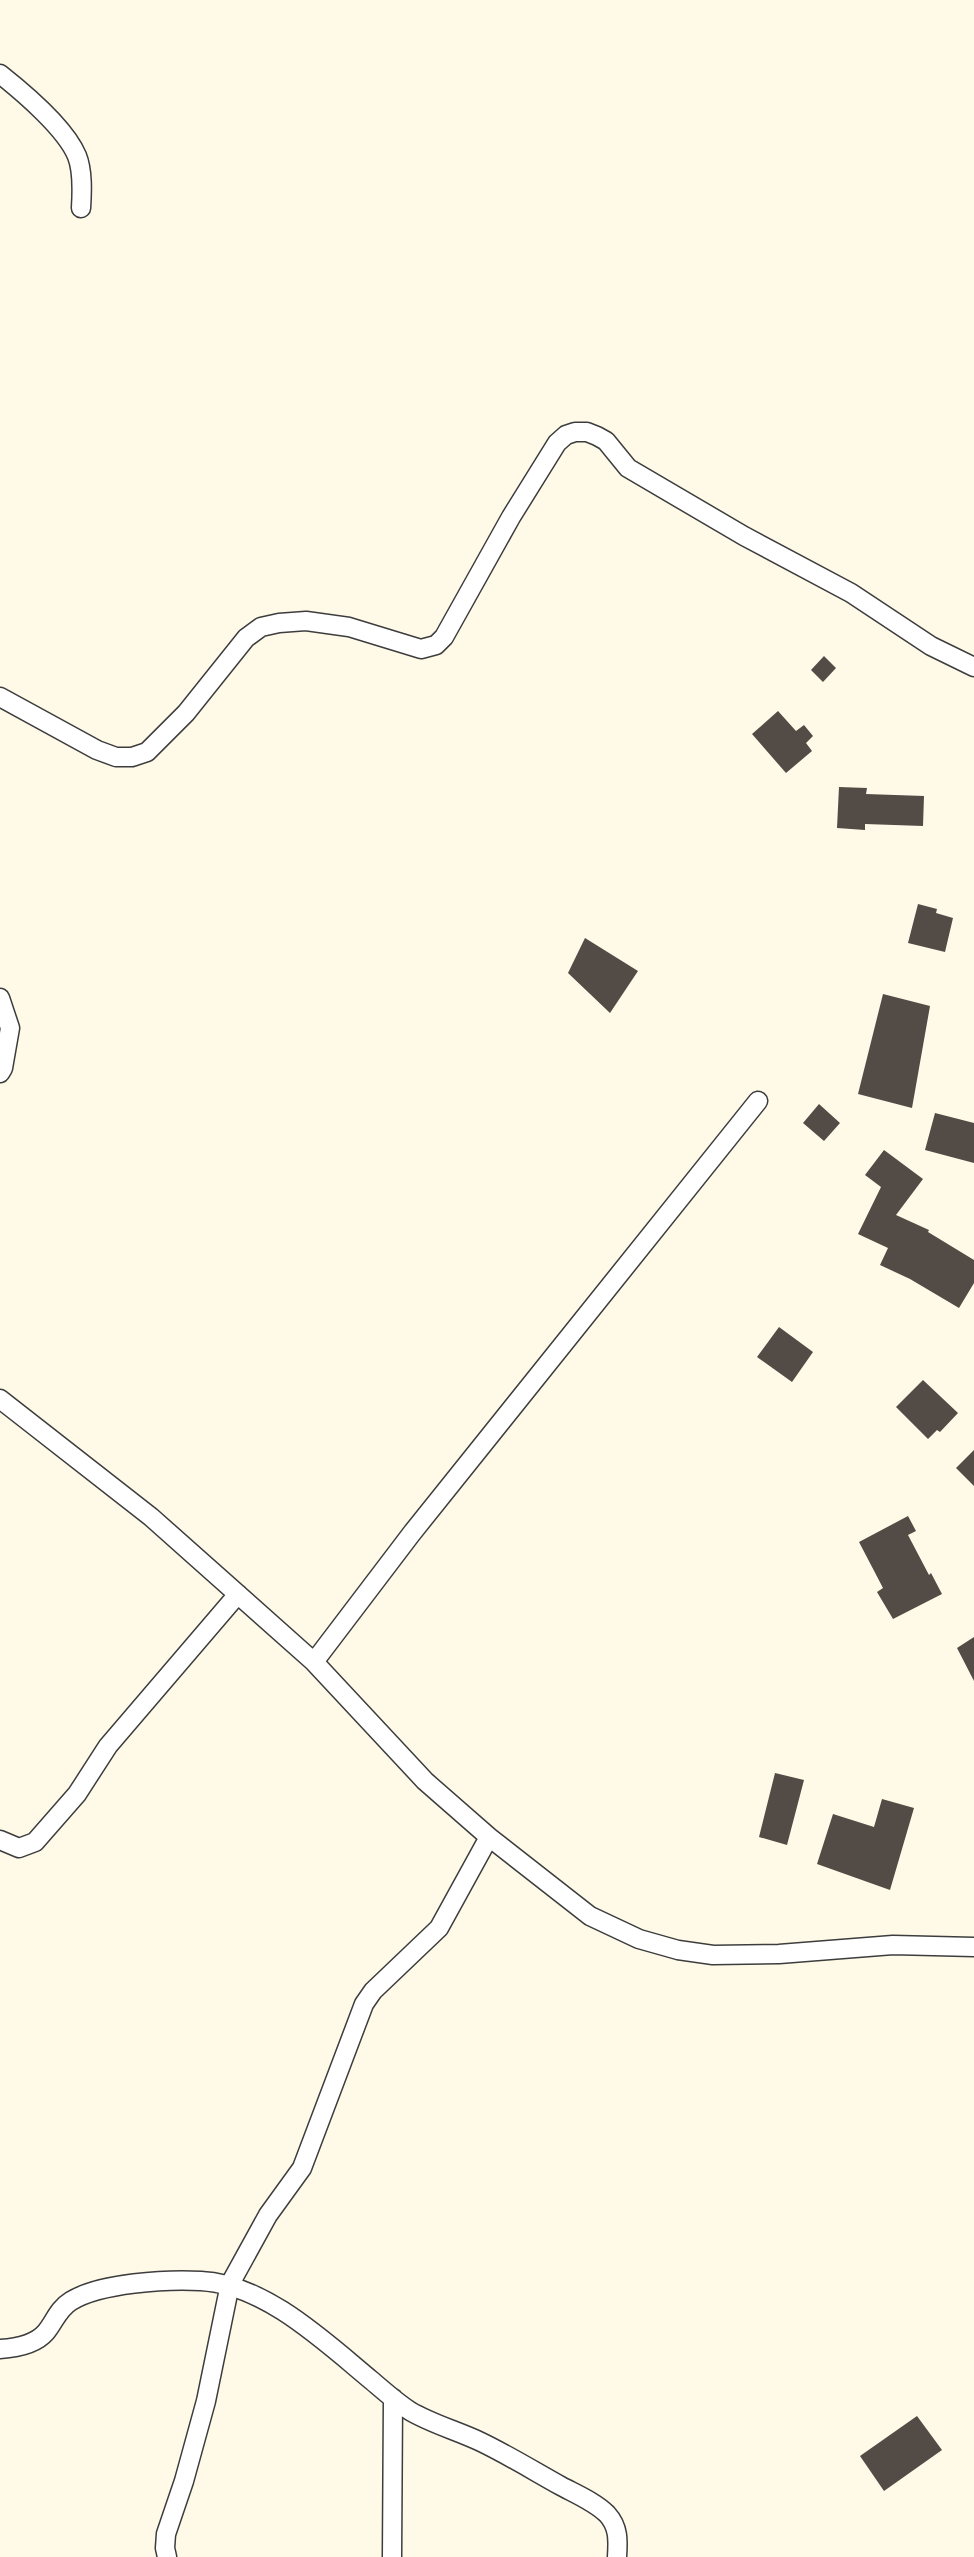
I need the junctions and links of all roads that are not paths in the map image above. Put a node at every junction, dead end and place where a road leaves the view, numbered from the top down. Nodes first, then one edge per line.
1 (0, 74) edge
2 (81, 208) dead end
3 (974, 667) edge
4 (0, 697) edge
5 (0, 998) edge
6 (0, 1072) edge
7 (758, 1101) dead end
8 (0, 1399) edge
9 (238, 1594) junction
10 (314, 1662) junction
11 (489, 1837) junction
12 (0, 1840) edge
13 (974, 1947) edge
14 (230, 2284) junction
15 (0, 2349) edge
16 (393, 2398) junction
17 (163, 2554) edge
18 (392, 2557) edge
19 (617, 2557) edge

1 - 2 street
3 - 4 street
5 - 6 street
7 - 10 street
8 - 9 street
9 - 10 street
9 - 12 street
10 - 11 street
11 - 13 street
11 - 14 street
14 - 15 street
14 - 16 street
14 - 17 street
16 - 18 street
16 - 19 street

